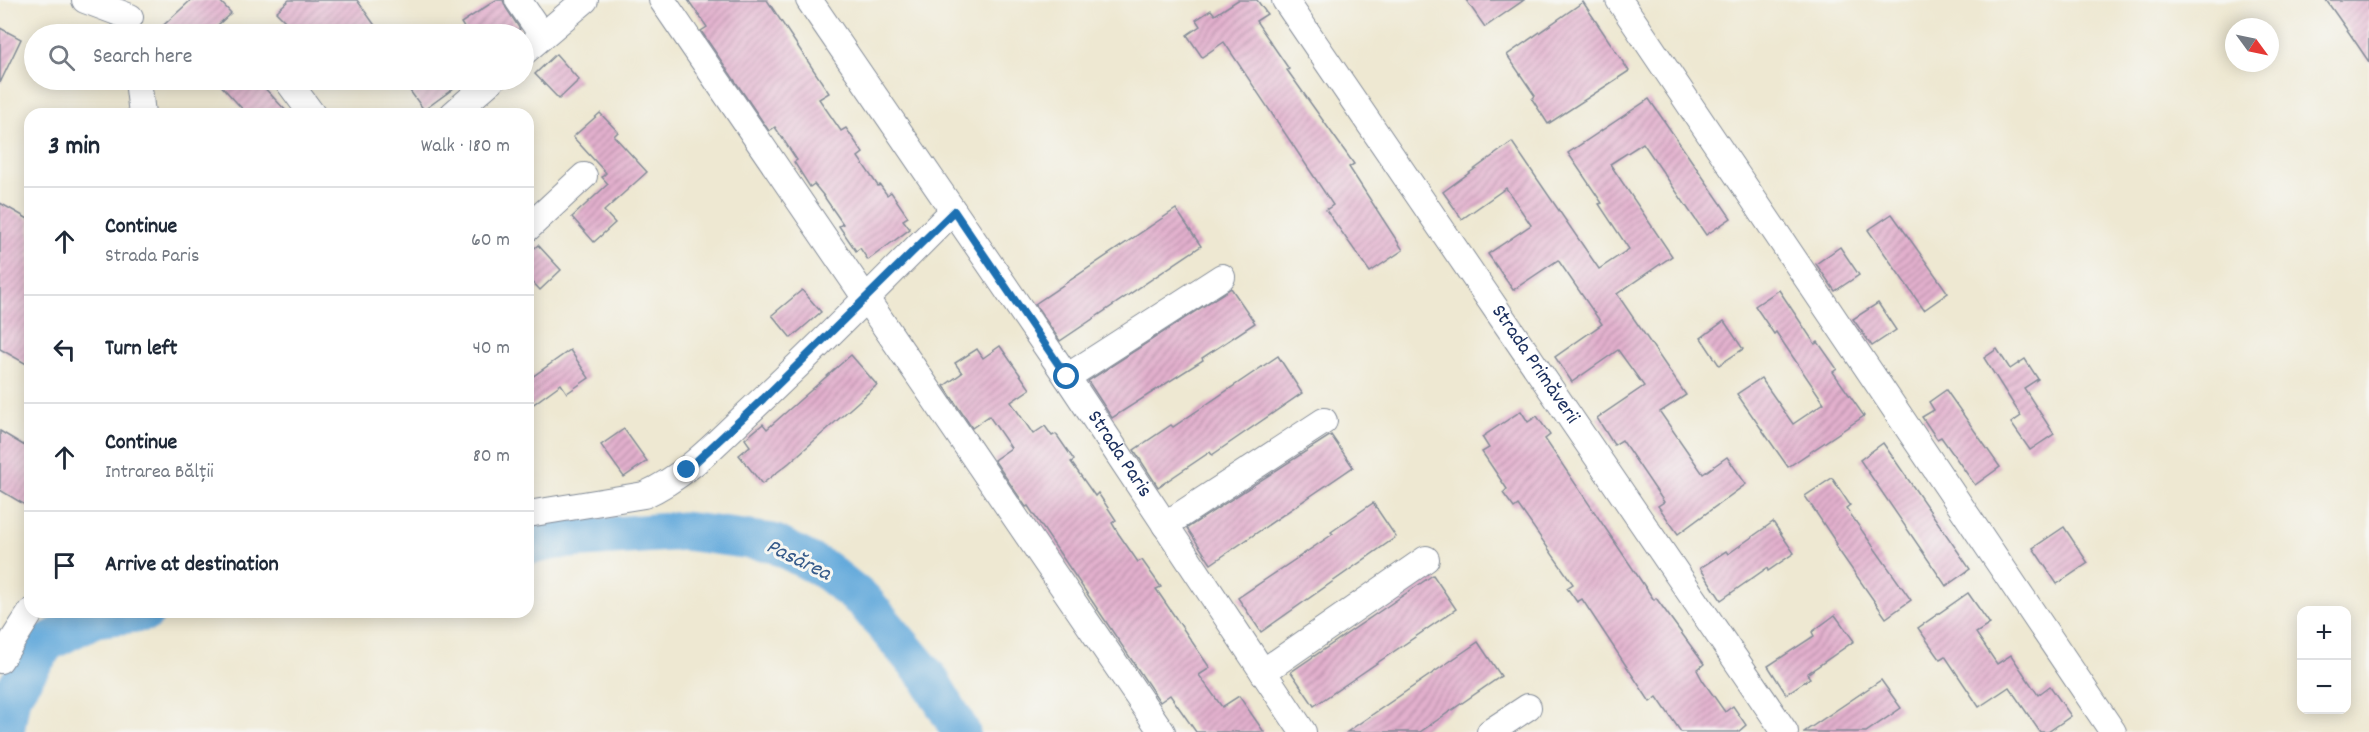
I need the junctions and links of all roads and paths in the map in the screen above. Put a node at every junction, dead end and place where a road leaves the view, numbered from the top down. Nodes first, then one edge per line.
1 (85, 0) edge
2 (518, 0) edge
3 (585, 0) edge
4 (662, 0) edge
5 (809, 0) edge
6 (1285, 0) edge
7 (1619, 0) edge
8 (130, 17) edge
9 (526, 24) edge
10 (534, 42) edge
11 (139, 90) edge
12 (294, 90) edge
13 (481, 90) edge
14 (141, 108) edge
15 (308, 108) edge
16 (460, 108) edge
17 (585, 176) dead end
18 (954, 211) junction
19 (534, 223) edge
20 (1222, 276) dead end
21 (867, 297) junction
22 (1067, 377) junction
23 (1324, 421) dead end
24 (534, 513) edge
25 (1165, 525) junction
26 (1426, 559) dead end
27 (26, 618) edge
28 (0, 660) edge
29 (1263, 672) junction
30 (1528, 707) dead end
31 (1162, 732) edge
32 (1303, 732) edge
33 (1490, 732) edge
34 (1785, 732) edge
35 (2113, 732) edge

1 - 8 street
2 - 9 street
3 - 10 street
4 - 21 street
5 - 18 street, Strada Paris
6 - 34 street, Strada Primăverii
7 - 35 street
11 - 14 street
12 - 15 street
13 - 16 street
17 - 19 street
18 - 21 street
18 - 22 street, Strada Paris
20 - 22 street
21 - 24 street
21 - 31 street
22 - 25 street, Strada Paris
23 - 25 street
25 - 29 street, Strada Paris
26 - 29 street
27 - 28 street
29 - 32 street, Strada Paris
30 - 33 street

